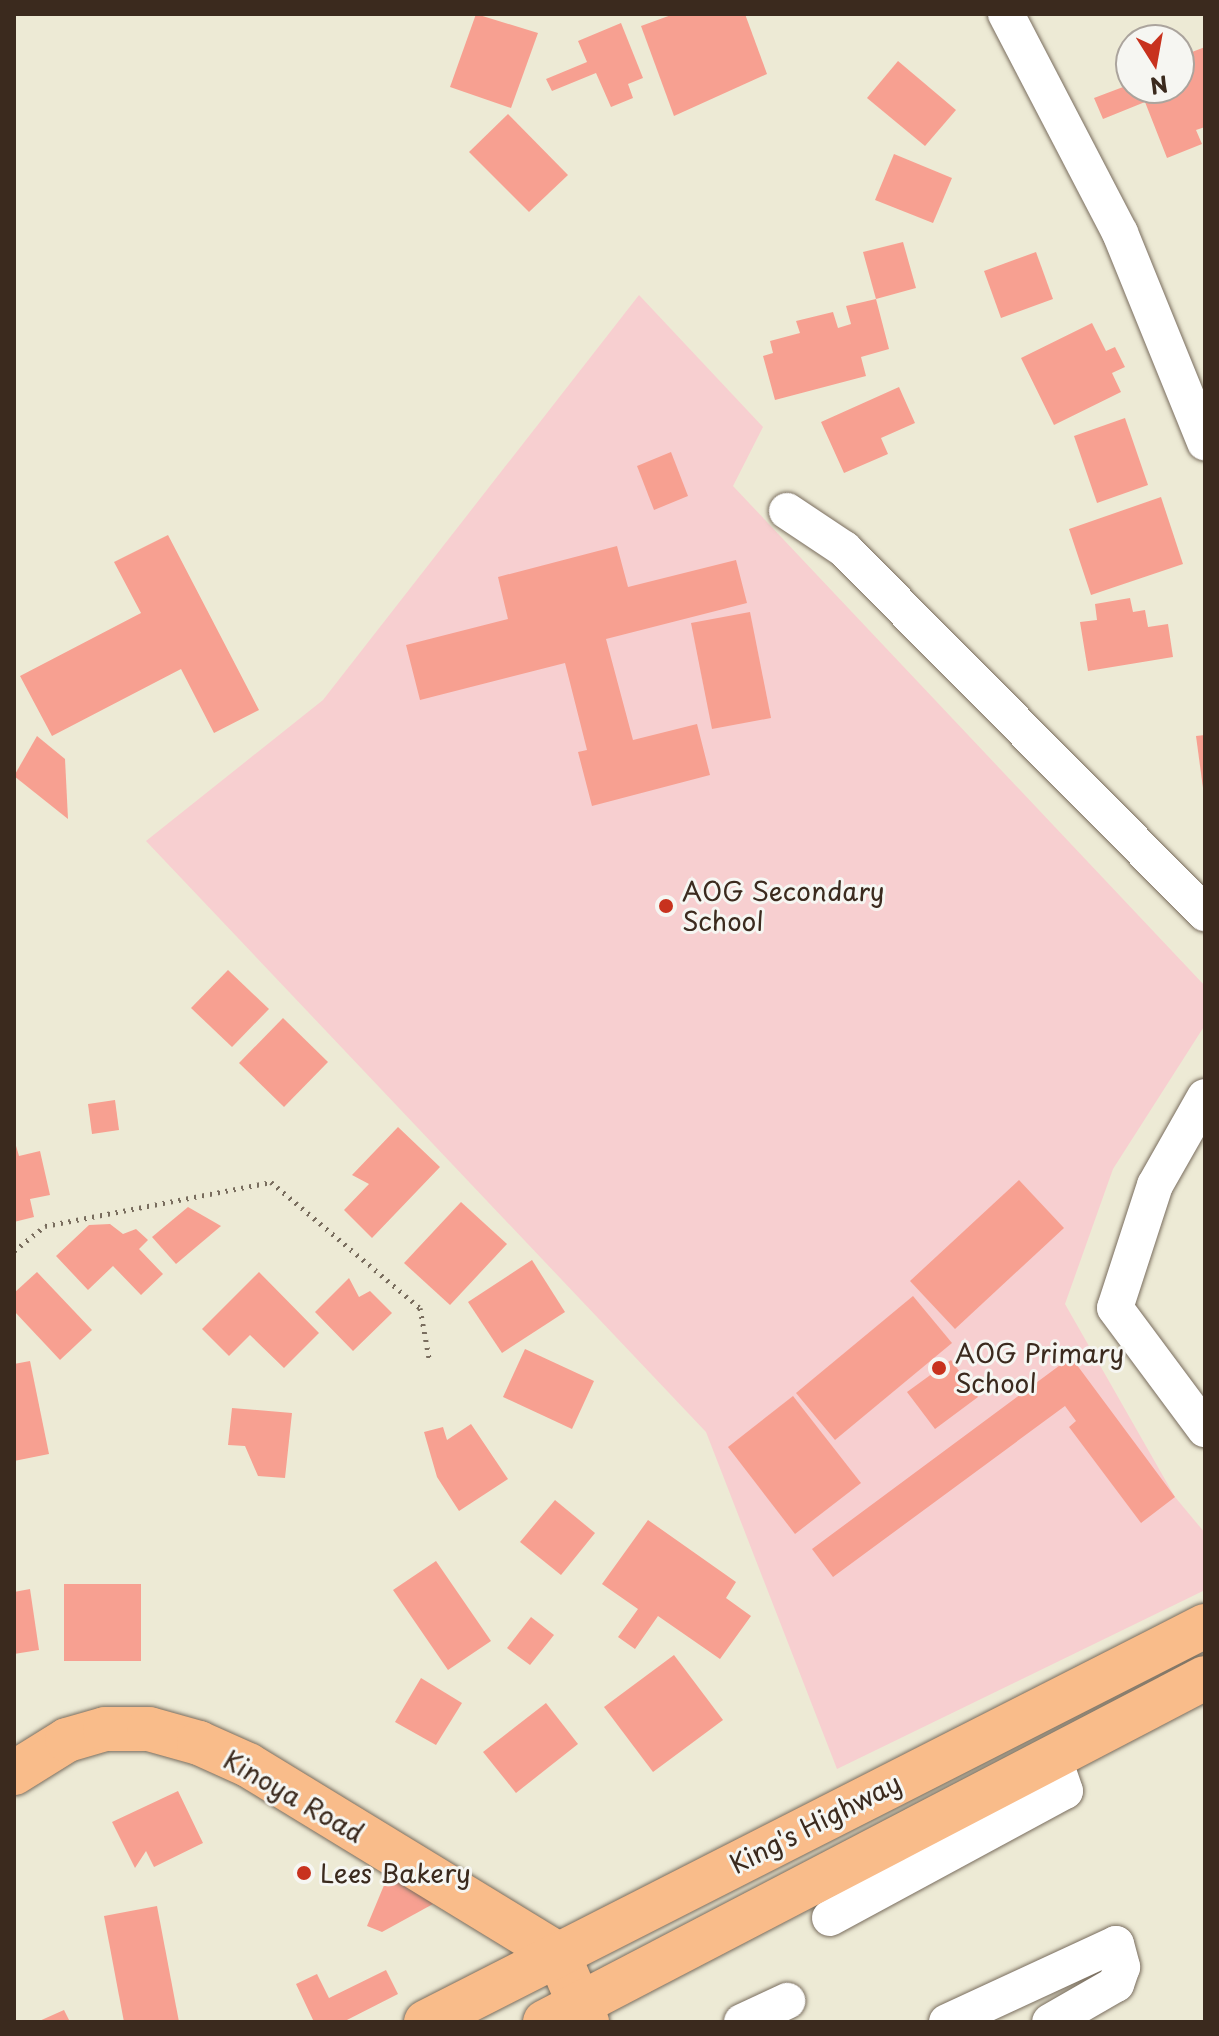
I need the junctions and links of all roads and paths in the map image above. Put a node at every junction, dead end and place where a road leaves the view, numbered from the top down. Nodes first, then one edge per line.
1 (1006, 14) edge
2 (1205, 442) edge
3 (787, 511) dead end
4 (1205, 913) edge
5 (1205, 1097) edge
6 (14, 1251) edge
7 (429, 1358) dead end
8 (1205, 1429) edge
9 (1205, 1626) edge
10 (1205, 1678) edge
11 (1053, 1756) junction
12 (14, 1773) edge
13 (830, 1918) dead end
14 (558, 1954) junction
15 (787, 2001) dead end
16 (570, 2016) edge
17 (426, 2022) edge
18 (742, 2022) edge
19 (947, 2022) edge
20 (1050, 2022) edge

1 - 2 street
3 - 4 street
5 - 8 street
6 - 7 path
9 - 14 main road, King's Highway
10 - 11 main road, King's Highway
11 - 13 street
11 - 16 main road, King's Highway
12 - 14 main road, Kinoya Road
14 - 16 main road
14 - 17 main road, King's Highway
15 - 18 street
19 - 20 street

